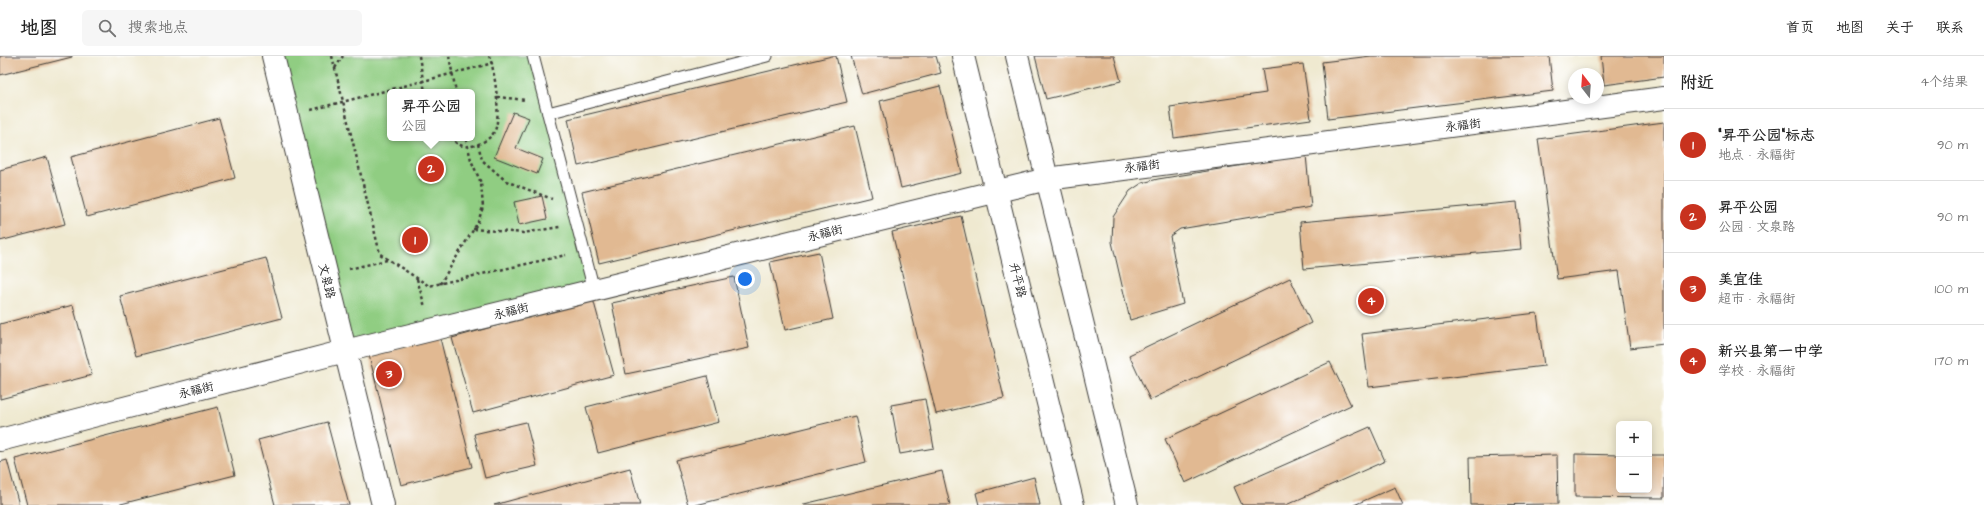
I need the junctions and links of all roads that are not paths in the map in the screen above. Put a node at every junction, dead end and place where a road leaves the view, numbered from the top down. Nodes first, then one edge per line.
1 (273, 56) edge
2 (533, 56) edge
3 (767, 56) edge
4 (963, 56) edge
5 (1017, 56) edge
6 (1664, 98) edge
7 (546, 108) junction
8 (1047, 179) junction
9 (996, 191) junction
10 (594, 290) junction
11 (345, 352) junction
12 (0, 440) edge
13 (383, 505) edge
14 (1073, 505) edge
15 (1127, 505) edge

1 - 11 street, 文泉路
2 - 7 lane
3 - 7 lane
4 - 9 street, 升平路
5 - 8 street
6 - 8 street, 永福街
7 - 10 lane
8 - 9 street, 永福街
8 - 15 street
9 - 10 street, 永福街
9 - 14 street, 升平路
10 - 11 street, 永福街
11 - 12 street, 永福街
11 - 13 street, 文泉路

